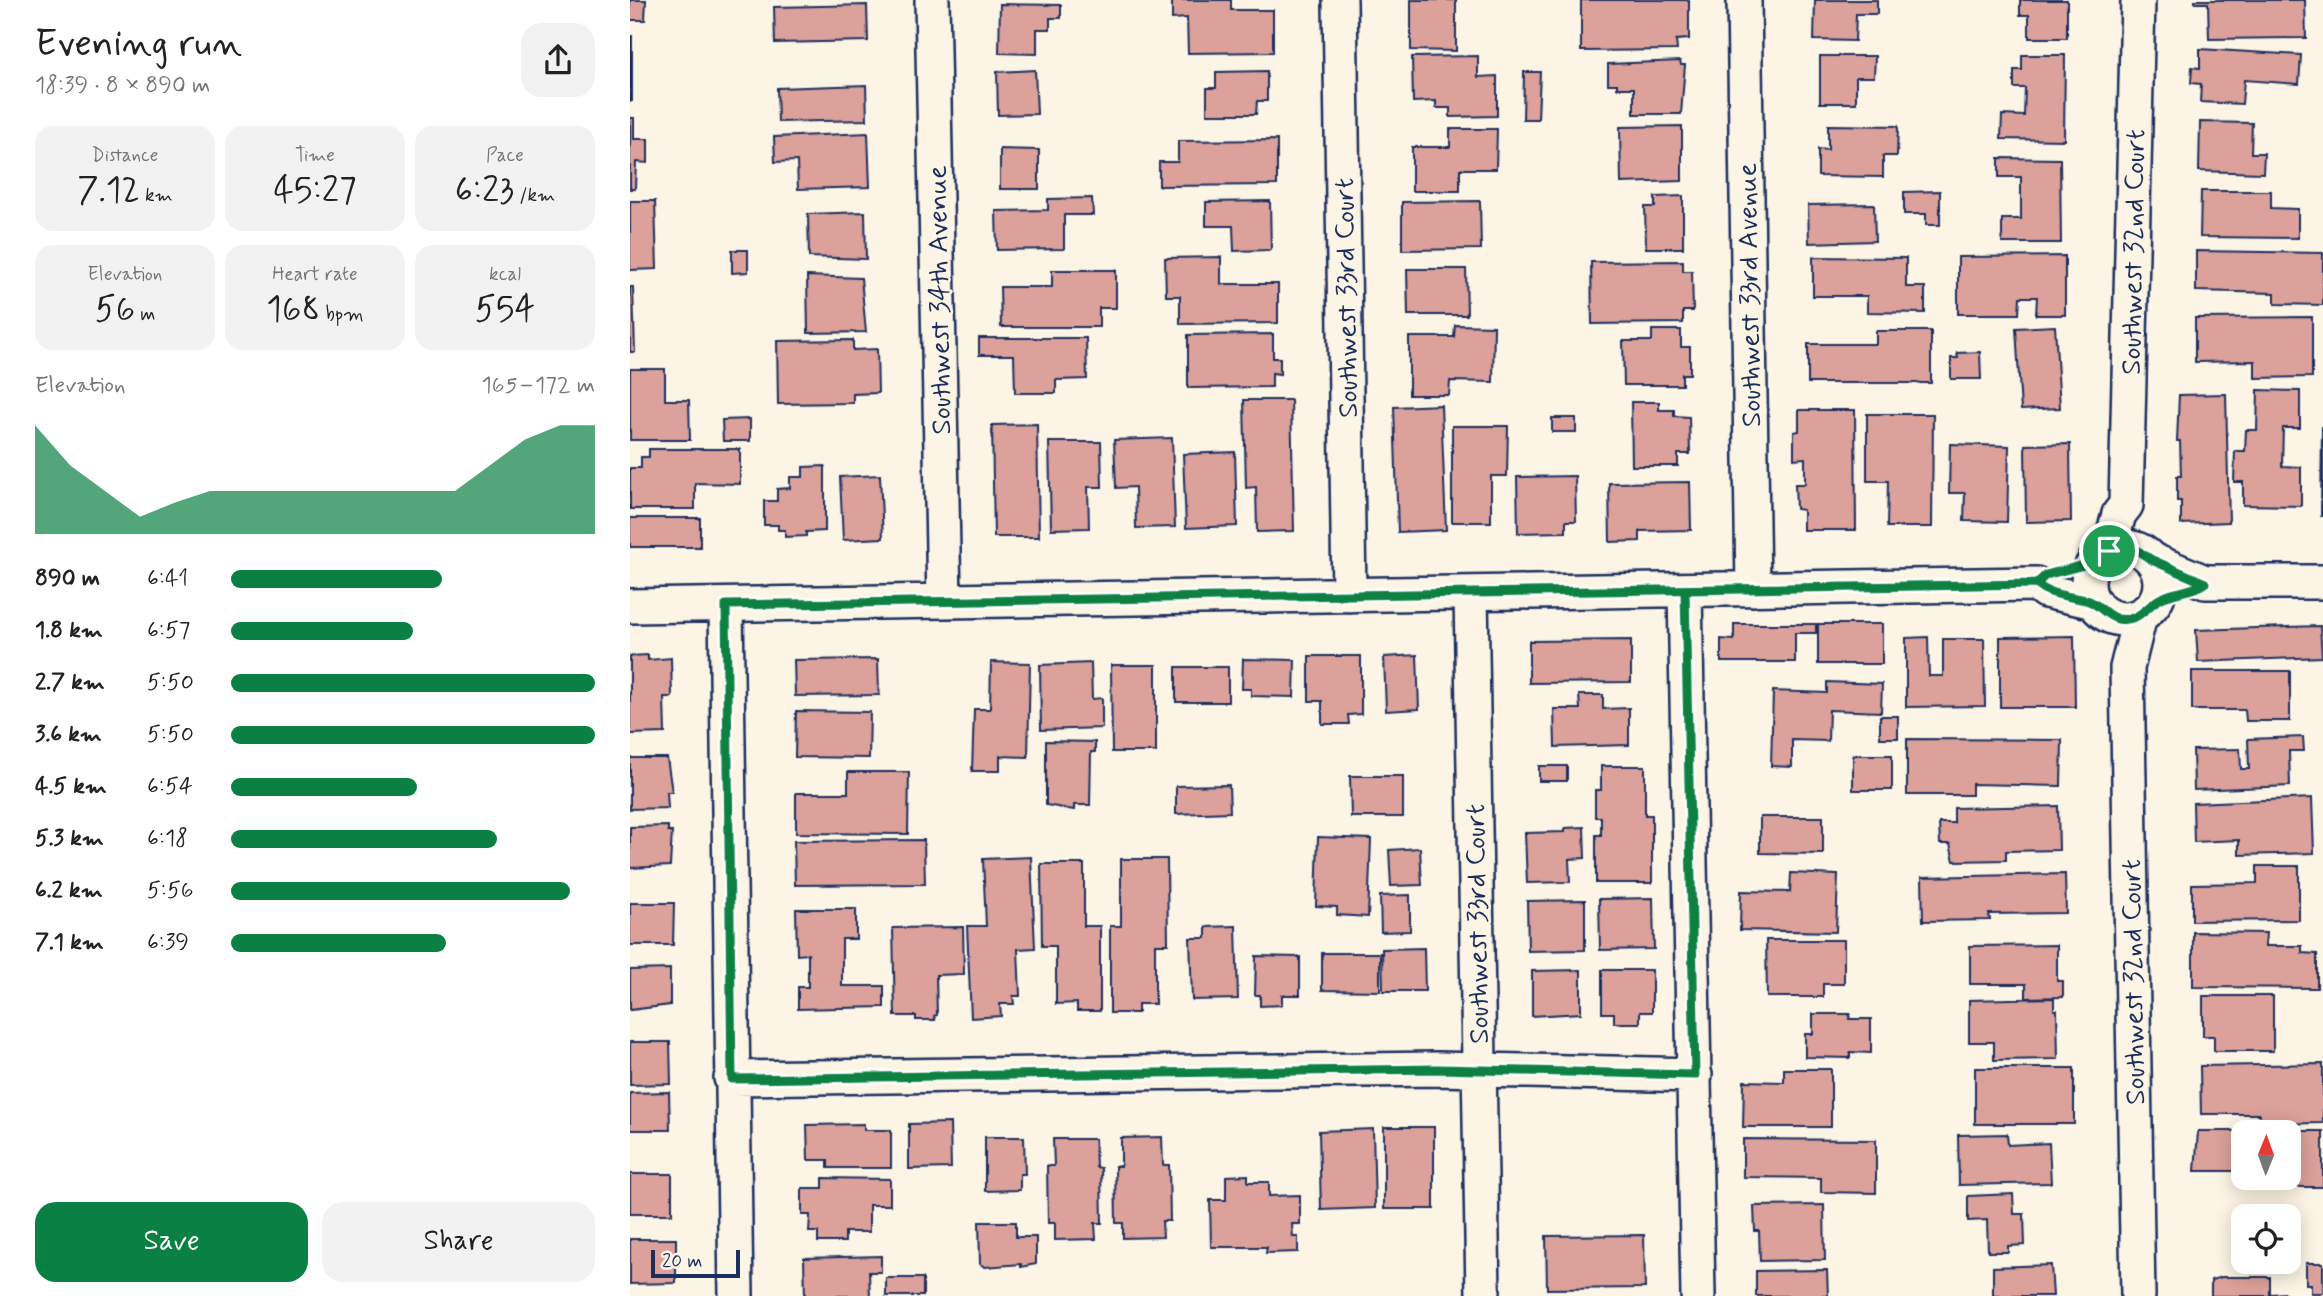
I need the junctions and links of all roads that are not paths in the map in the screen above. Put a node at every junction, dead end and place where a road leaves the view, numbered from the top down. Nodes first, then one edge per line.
1 (932, 0) edge
2 (1340, 0) edge
3 (1744, 0) edge
4 (2138, 0) edge
5 (2126, 505) junction
6 (2102, 556) junction
7 (2148, 556) junction
8 (2323, 582) edge
9 (2205, 583) junction
10 (2036, 584) junction
11 (1753, 589) junction
12 (1685, 590) junction
13 (1471, 593) junction
14 (1349, 595) junction
15 (944, 601) junction
16 (726, 605) junction
17 (630, 606) edge
18 (2124, 609) junction
19 (1479, 1069) junction
20 (1695, 1075) junction
21 (732, 1079) junction
22 (736, 1296) edge
23 (1483, 1296) edge
24 (1698, 1296) edge
25 (2138, 1296) edge

1 - 15 street, Southwest 34th Avenue
2 - 14 street, Southwest 33rd Court
3 - 11 street, Southwest 33rd Avenue
4 - 5 street, Southwest 32nd Court
5 - 6 street, Southwest 32nd Court
5 - 7 street, Southwest 32nd Court
6 - 7 street
6 - 10 street
6 - 18 street
7 - 9 street
7 - 18 street
8 - 9 street
9 - 18 street
10 - 11 street
10 - 18 street
11 - 12 street
12 - 13 street
12 - 20 street
13 - 14 street
13 - 19 street, Southwest 33rd Court
14 - 15 street
15 - 16 street
16 - 17 street
16 - 21 street
18 - 25 street, Southwest 32nd Court
19 - 20 street
19 - 21 street
19 - 23 street, Southwest 33rd Court
20 - 24 street
21 - 22 street

